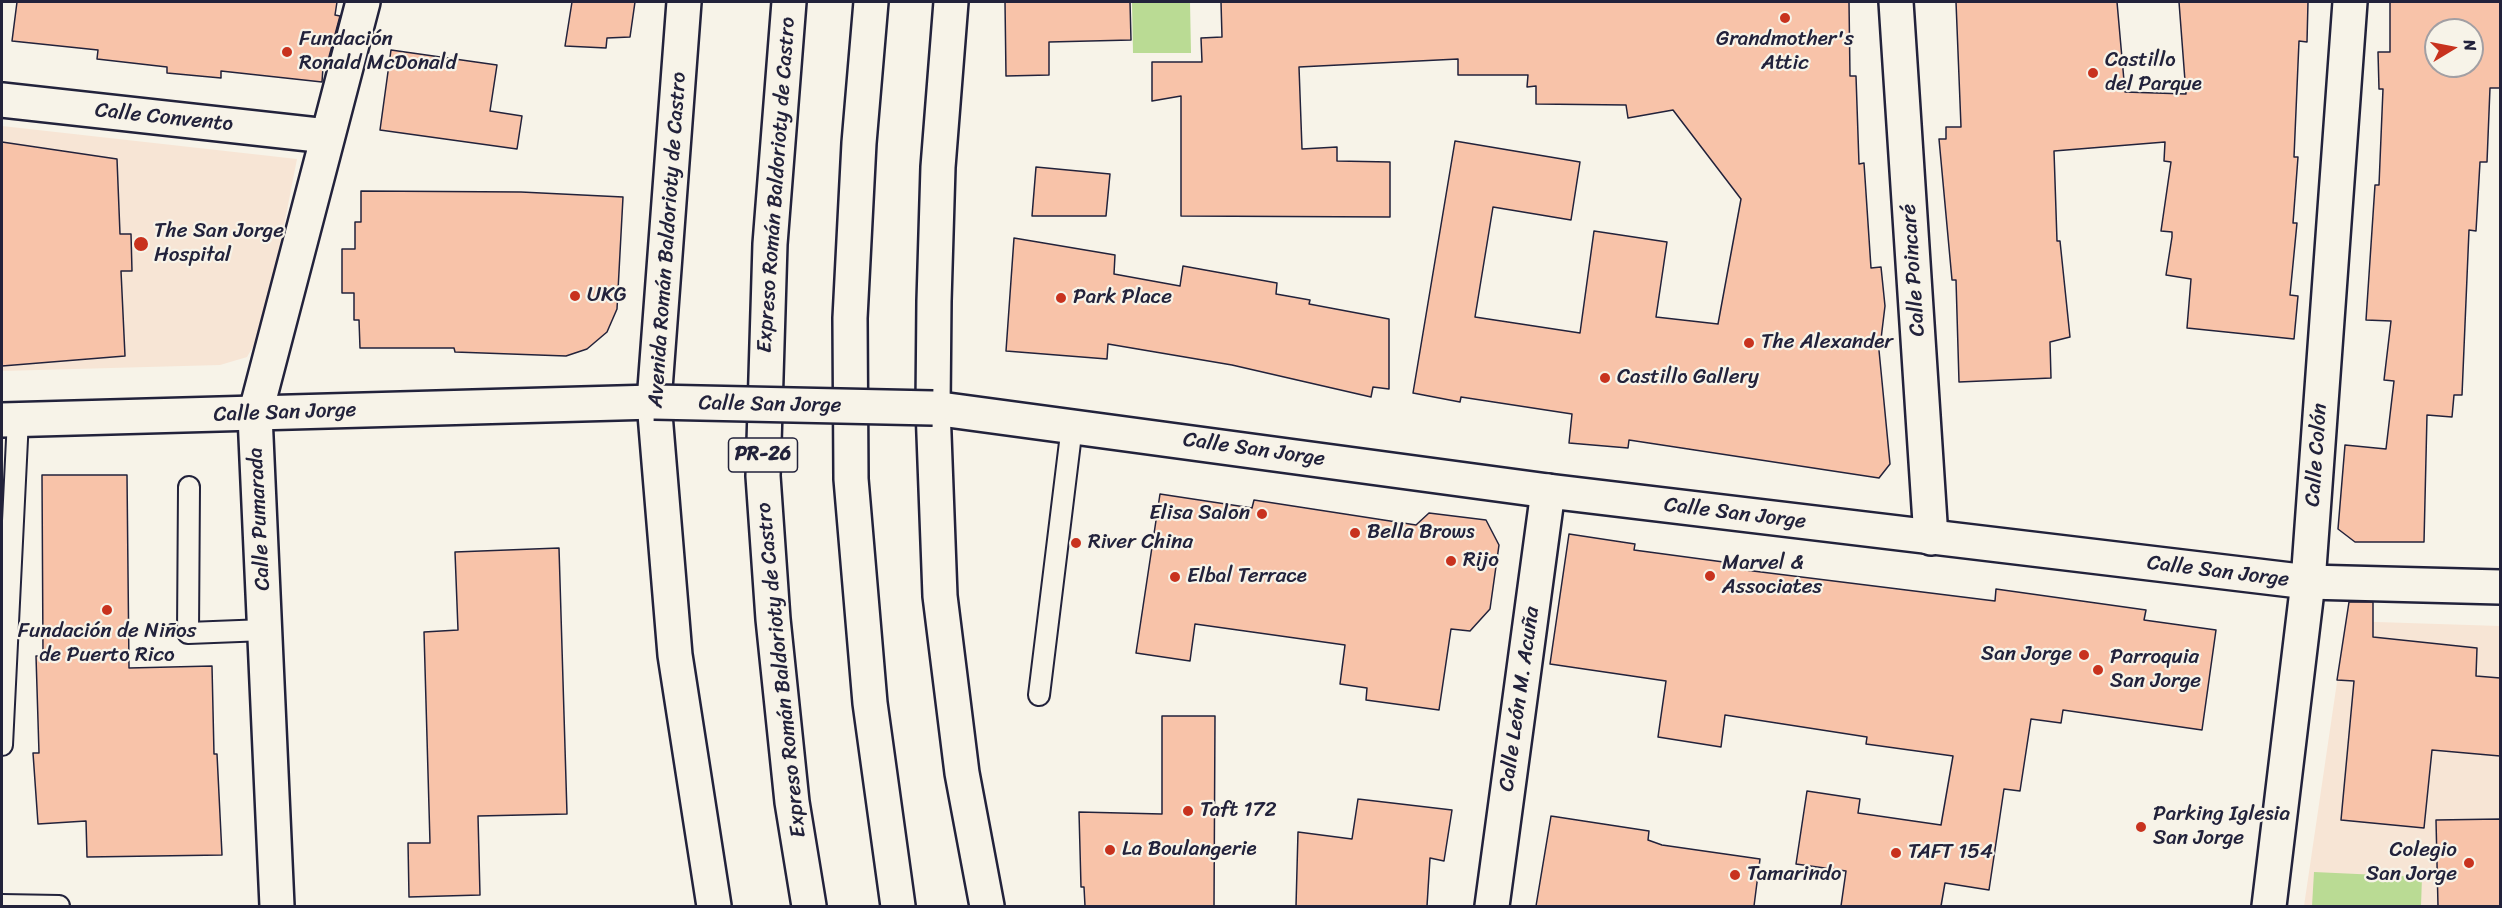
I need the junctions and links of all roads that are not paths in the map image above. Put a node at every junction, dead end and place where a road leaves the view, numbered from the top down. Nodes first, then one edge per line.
1 (363, 2) edge
2 (684, 2) edge
3 (789, 2) edge
4 (871, 2) edge
5 (951, 2) edge
6 (1896, 2) edge
7 (2350, 2) edge
8 (2, 100) edge
9 (327, 136) junction
10 (654, 402) junction
11 (933, 408) junction
12 (255, 415) junction
13 (10, 420) edge
14 (1072, 426) junction
15 (189, 487) dead end
16 (1548, 491) junction
17 (1931, 538) junction
18 (2307, 582) junction
19 (2500, 587) edge
20 (265, 630) junction
21 (1039, 695) dead end
22 (2, 745) edge
23 (2, 905) edge
24 (58, 906) edge
25 (277, 906) edge
26 (714, 906) edge
27 (809, 906) edge
28 (898, 906) edge
29 (987, 906) edge
30 (1492, 906) edge
31 (2269, 906) edge

1 - 9 main road, Calle Pumarada
2 - 10 main road, Avenida Román Baldorioty de Castro
3 - 27 main road, Expreso Román Baldorioty de Castro / PR-26
4 - 28 main road
5 - 11 main road
6 - 17 main road, Calle Poincaré
7 - 18 main road, Calle Colón
8 - 9 main road, Calle Convento
9 - 12 main road, Calle Pumarada
10 - 11 main road, Calle San Jorge, bridge
10 - 12 main road, Calle San Jorge
10 - 26 main road, Avenida Román Baldorioty de Castro
11 - 14 main road, Calle San Jorge
11 - 29 main road
12 - 13 main road, Calle San Jorge
12 - 20 main road, Calle Pumarada
13 - 22 lane
14 - 16 main road, Calle San Jorge
14 - 21 lane
15 - 20 lane
16 - 17 main road, Calle San Jorge
16 - 30 main road, Calle León M. Acuña
17 - 18 main road, Calle San Jorge
18 - 19 main road, Calle San Jorge
18 - 31 main road, Calle Colón
20 - 25 main road, Calle Pumarada
23 - 24 lane

